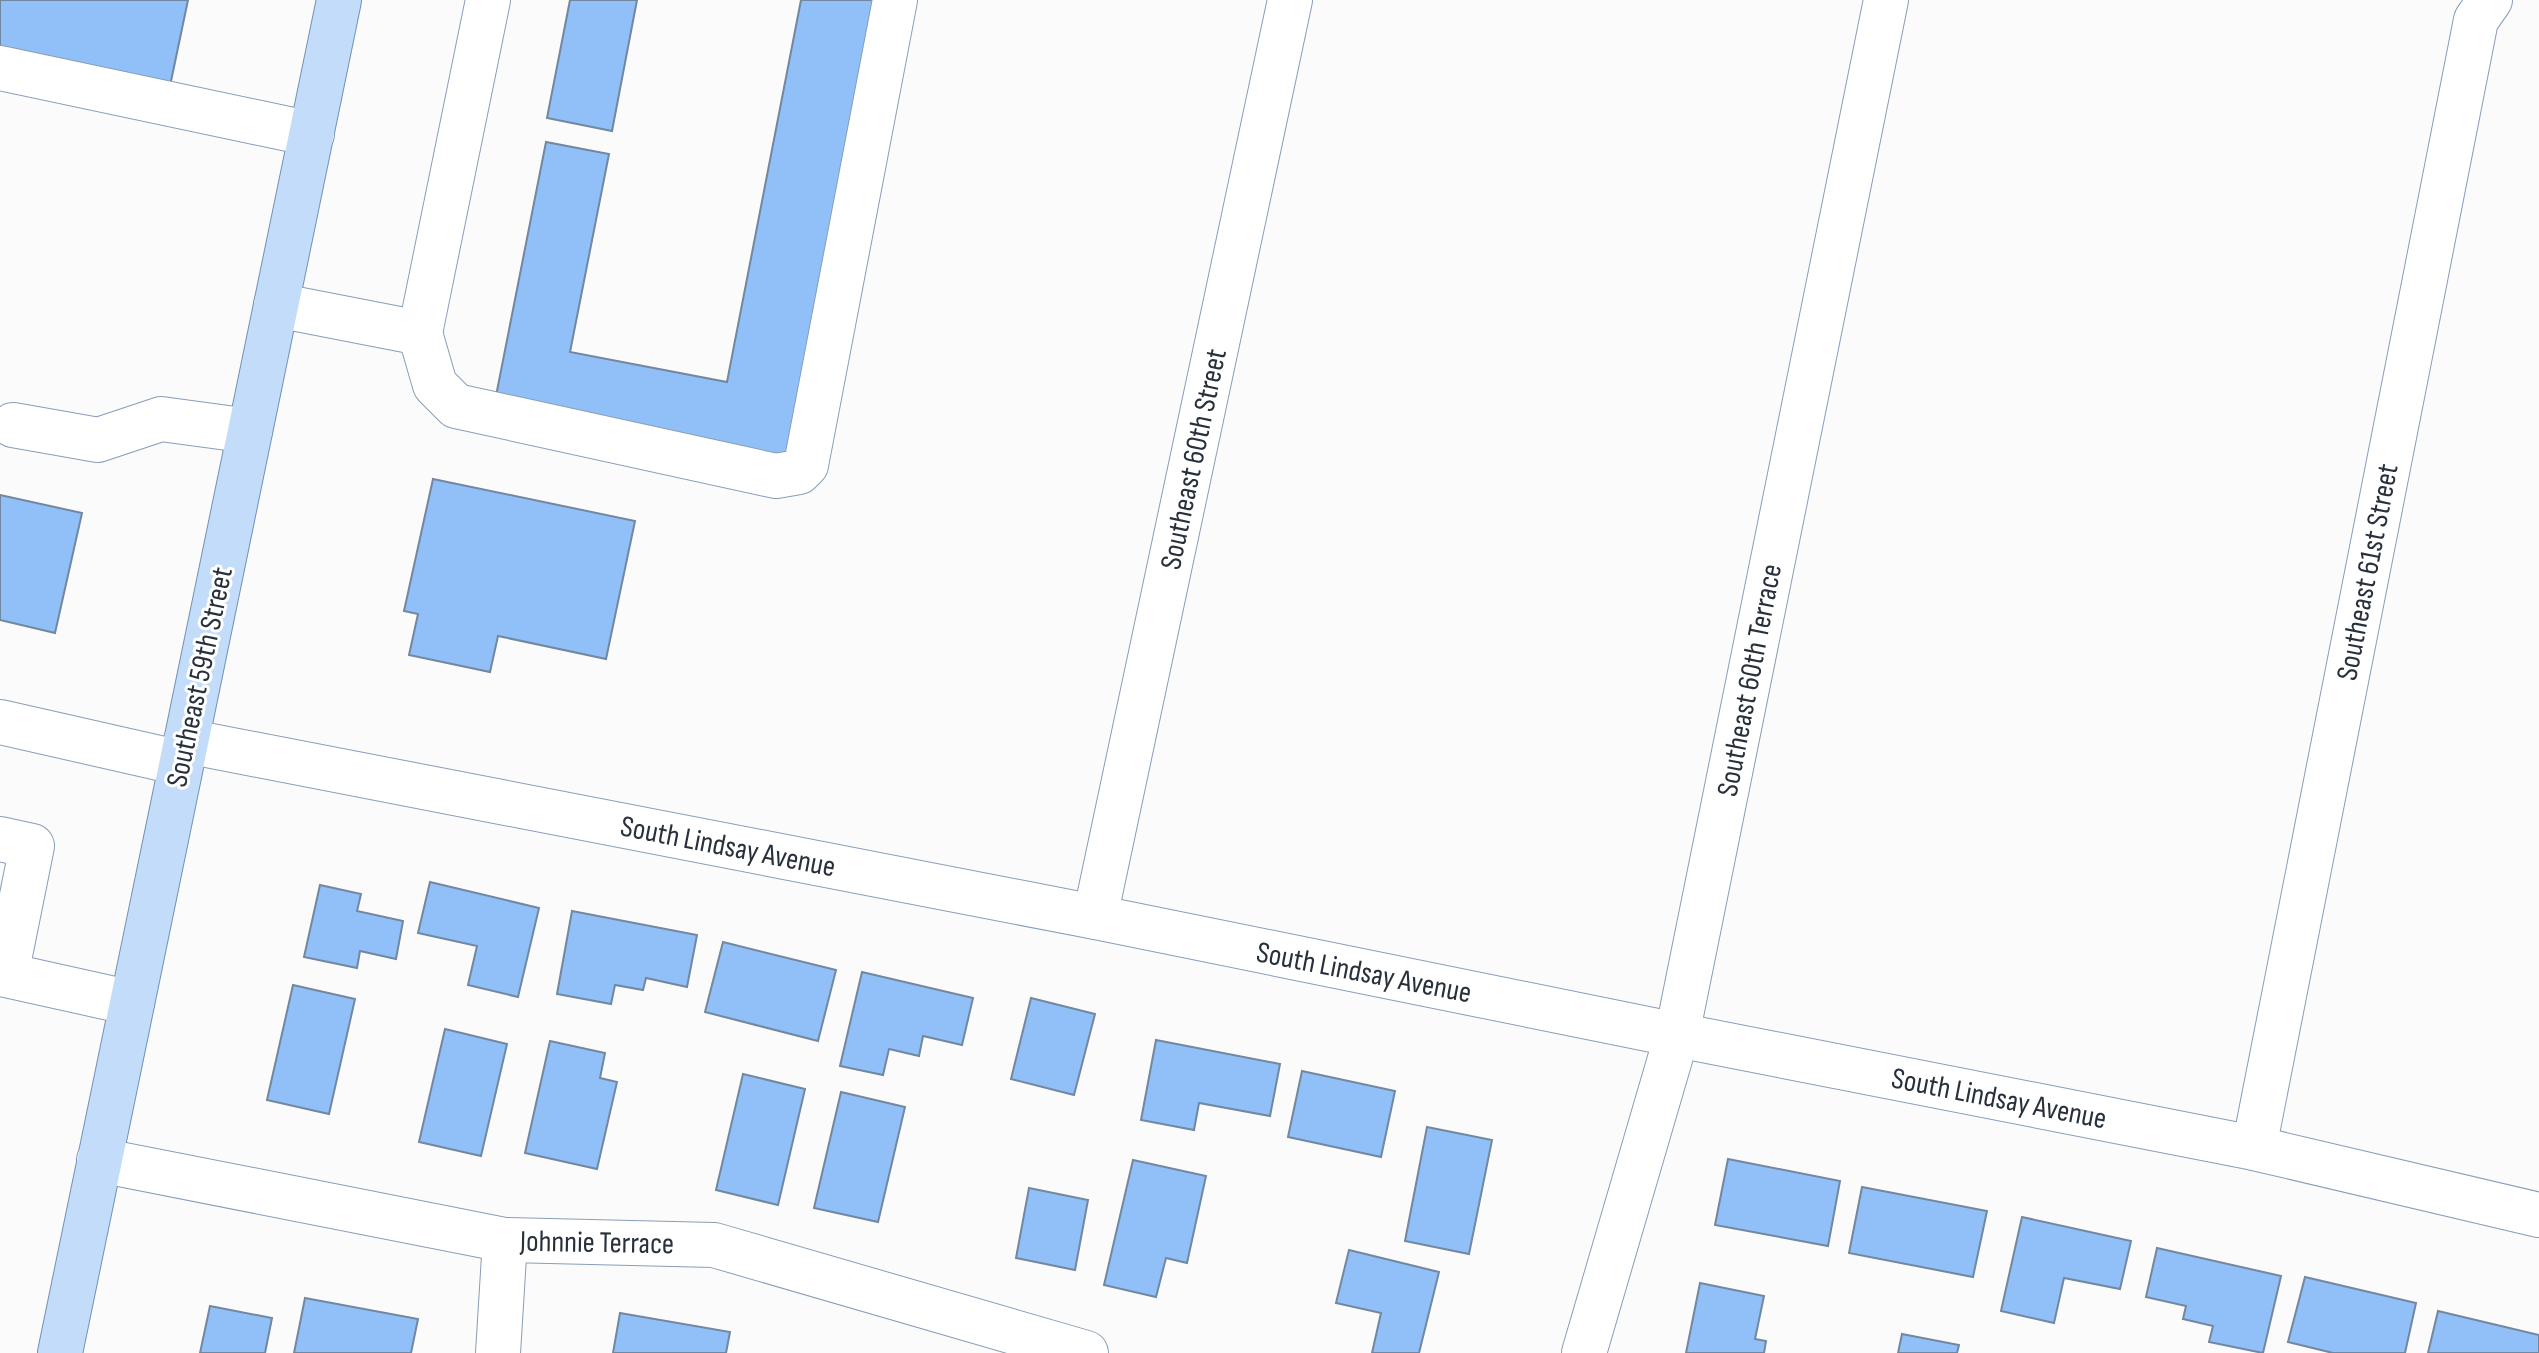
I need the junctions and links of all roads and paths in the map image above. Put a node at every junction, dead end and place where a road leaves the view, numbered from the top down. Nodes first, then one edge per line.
1 (339, 0) edge
2 (488, 0) edge
3 (895, 0) edge
4 (1290, 0) edge
5 (1886, 0) edge
6 (2490, 0) edge
7 (0, 68) edge
8 (312, 134) junction
9 (276, 305) junction
10 (420, 333) junction
11 (13, 425) dead end
12 (250, 431) junction
13 (0, 722) edge
14 (184, 752) junction
15 (0, 839) edge
16 (1095, 917) junction
17 (8, 924) edge
18 (3, 989) edge
19 (132, 1003) junction
20 (1677, 1035) junction
21 (2254, 1148) junction
22 (99, 1160) junction
23 (2539, 1215) edge
24 (505, 1240) junction
25 (60, 1353) edge
26 (498, 1353) edge
27 (1086, 1353) edge
28 (1584, 1353) edge

1 - 8 main road, Southeast 59th Street
2 - 10 street
3 - 10 street
4 - 16 street, Southeast 60th Street
5 - 20 street, Southeast 60th Terrace
6 - 21 street, Southeast 61st Street
7 - 8 street
8 - 9 main road, Southeast 59th Street
9 - 10 street
9 - 12 main road, Southeast 59th Street
11 - 12 street
12 - 14 main road, Southeast 59th Street
13 - 14 street, South Lindsay Avenue
14 - 16 street, South Lindsay Avenue
14 - 19 main road, Southeast 59th Street
15 - 17 street
16 - 20 street, South Lindsay Avenue
17 - 18 street
18 - 19 street
19 - 22 main road, Southeast 59th Street
20 - 21 street, South Lindsay Avenue
20 - 28 street, Southeast 60th Terrace
21 - 23 street, South Lindsay Avenue
22 - 24 street, Johnnie Terrace
22 - 25 main road, Southeast 59th Street
24 - 26 street
24 - 27 street, Johnnie Terrace

